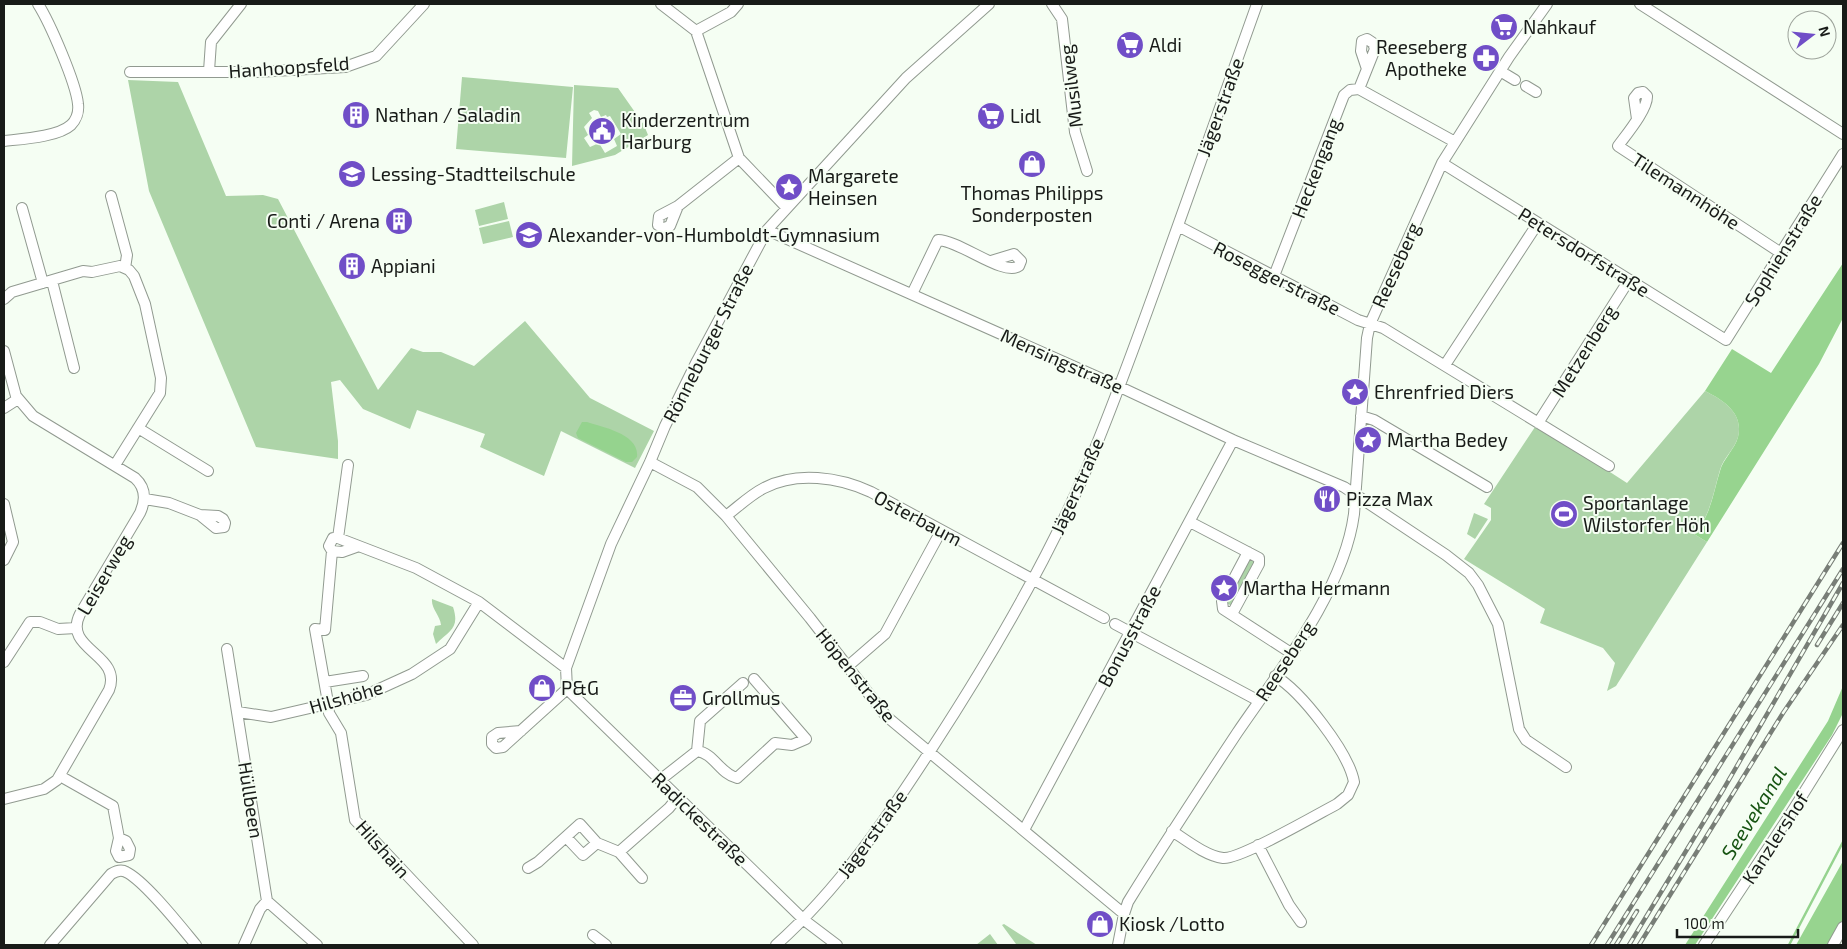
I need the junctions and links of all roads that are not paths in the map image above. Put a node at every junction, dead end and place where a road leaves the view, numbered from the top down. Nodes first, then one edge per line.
1 (38, 4) edge
2 (241, 4) edge
3 (424, 4) edge
4 (660, 4) edge
5 (738, 4) edge
6 (989, 4) edge
7 (1052, 4) edge
8 (1257, 4) edge
9 (1547, 4) edge
10 (1640, 4) edge
11 (696, 31) junction
12 (1367, 69) dead end
13 (209, 71) junction
14 (1500, 71) junction
15 (130, 72) dead end
16 (1515, 80) dead end
17 (1526, 86) dead end
18 (1359, 89) junction
19 (1536, 92) dead end
20 (1637, 118) dead end
21 (1843, 134) edge
22 (4, 141) edge
23 (1455, 142) junction
24 (739, 158) junction
25 (1842, 159) edge
26 (1442, 163) junction
27 (1087, 171) dead end
28 (112, 196) dead end
29 (678, 206) dead end
30 (786, 207) junction
31 (22, 208) dead end
32 (1538, 223) junction
33 (1178, 226) junction
34 (767, 230) junction
35 (1781, 253) junction
36 (991, 262) dead end
37 (125, 268) junction
38 (1274, 276) junction
39 (1629, 280) junction
40 (47, 282) junction
41 (912, 294) junction
42 (4, 299) edge
43 (1370, 324) junction
44 (1726, 340) joint
45 (4, 351) edge
46 (1445, 366) junction
47 (74, 368) dead end
48 (1120, 387) junction
49 (18, 399) junction
50 (4, 408) edge
51 (1361, 416) junction
52 (1538, 423) junction
53 (138, 428) junction
54 (1233, 440) junction
55 (650, 462) junction
56 (115, 465) junction
57 (348, 465) dead end
58 (1609, 466) dead end
59 (208, 471) dead end
60 (1487, 487) dead end
61 (1355, 495) junction
62 (145, 499) junction
63 (4, 504) edge
64 (200, 515) dead end
65 (726, 516) junction
66 (1190, 522) junction
67 (941, 531) junction
68 (338, 538) junction
69 (356, 547) junction
70 (332, 551) junction
71 (1248, 552) junction
72 (4, 560) edge
73 (1032, 579) junction
74 (479, 602) junction
75 (1232, 614) junction
76 (1104, 618) dead end
77 (1115, 624) dead end
78 (76, 628) junction
79 (1131, 633) junction
80 (227, 649) dead end
81 (1291, 653) junction
82 (4, 662) edge
83 (847, 667) junction
84 (566, 668) junction
85 (363, 676) dead end
86 (1275, 676) junction
87 (754, 679) dead end
88 (325, 682) junction
89 (743, 683) dead end
90 (567, 689) junction
91 (328, 700) junction
92 (1258, 702) junction
93 (238, 712) junction
94 (1843, 730) edge
95 (520, 731) dead end
96 (697, 751) junction
97 (929, 753) junction
98 (1566, 767) dead end
99 (60, 776) junction
100 (660, 780) junction
101 (677, 798) junction
102 (4, 799) edge
103 (1024, 830) junction
104 (1172, 831) junction
105 (566, 837) junction
106 (119, 838) dead end
107 (597, 842) junction
108 (1258, 845) junction
109 (619, 852) junction
110 (528, 868) dead end
111 (642, 878) dead end
112 (267, 901) junction
113 (1124, 914) junction
114 (804, 920) junction
115 (1301, 922) dead end
116 (1843, 927) edge
117 (593, 935) dead end
118 (50, 945) edge
119 (196, 945) edge
120 (244, 945) edge
121 (317, 945) edge
122 (473, 945) edge
123 (606, 945) edge
124 (776, 945) edge
125 (837, 945) edge
126 (1118, 945) edge
127 (1704, 945) edge
128 (1834, 945) edge

1 - 22 street
2 - 13 street
3 - 13 street, Hanhoopsfeld
4 - 11 street
5 - 11 street
6 - 30 street, Rönneburger Straße
7 - 27 street, Musilweg
8 - 33 street, Jägerstraße
9 - 14 street, Reeseberg
10 - 21 street
11 - 24 street
12 - 18 street
13 - 15 street, Hanhoopsfeld
14 - 16 street
14 - 23 street, Reeseberg
17 - 19 street
18 - 23 street
18 - 38 street, Heckengang
20 - 35 street, Tilemannhöhe
23 - 26 street, Reeseberg
24 - 29 street
24 - 30 street
25 - 35 street, Sophienstraße
26 - 32 street, Petersdorfstraße
26 - 43 street, Reeseberg
28 - 37 street
30 - 34 street, Rönneburger Straße
31 - 40 street
32 - 39 street, Petersdorfstraße
32 - 46 street
33 - 38 street, Roseggerstraße
33 - 48 street, Jägerstraße
34 - 41 street, Mensingstraße
34 - 55 street, Rönneburger Straße
35 - 44 street, Sophienstraße
36 - 41 street
37 - 40 street
37 - 53 street
38 - 43 street, Roseggerstraße
39 - 44 street, Petersdorfstraße
39 - 52 street, Metzenberg
40 - 42 street
40 - 47 street
41 - 48 street, Mensingstraße
43 - 46 street, Roseggerstraße
43 - 51 street, Reeseberg
45 - 49 street
46 - 52 street, Roseggerstraße
48 - 54 street, Mensingstraße
48 - 73 street, Jägerstraße
49 - 50 street
49 - 56 street
51 - 60 street
51 - 61 street, Reeseberg
52 - 58 street, Roseggerstraße
53 - 56 street
53 - 59 street
54 - 61 street, Mensingstraße
54 - 66 street, Bonusstraße
55 - 65 street, Höpenstraße
55 - 84 street, Rönneburger Straße
56 - 62 street
57 - 68 street
61 - 81 street, Reeseberg
61 - 98 street, Mensingstraße
62 - 64 street
62 - 78 street, Leiserweg
63 - 72 street
65 - 67 street, Osterbaum
65 - 83 street, Höpenstraße
66 - 71 street
66 - 79 street, Bonusstraße
67 - 73 street, Osterbaum
67 - 83 street
68 - 69 street
68 - 70 street
69 - 70 street
69 - 74 street
70 - 88 street
71 - 75 street
71 - 75 street
73 - 76 street, Osterbaum
73 - 97 street, Jägerstraße
74 - 84 street
74 - 91 street, Hilshöhe
75 - 81 street
77 - 79 street
78 - 82 street
78 - 99 street, Leiserweg
79 - 92 street
79 - 103 street, Bonusstraße
80 - 93 street, Hüllbeen
81 - 86 street, Reeseberg
83 - 97 street, Höpenstraße
84 - 90 street
85 - 88 street
86 - 92 street, Reeseberg
86 - 108 street
87 - 96 street
88 - 91 street
89 - 96 street
90 - 95 street
90 - 100 street, Radickestraße
91 - 93 street, Hilshöhe
91 - 122 street, Hilshain
92 - 104 street, Reeseberg
93 - 112 street, Hüllbeen
94 - 127 street, Kanzlershof
96 - 100 street
97 - 103 street, Höpenstraße
97 - 114 street, Jägerstraße
99 - 102 street
99 - 106 street
100 - 101 street, Radickestraße
101 - 109 street
101 - 114 street, Radickestraße
103 - 113 street, Höpenstraße
104 - 108 street
104 - 113 street, Reeseberg
105 - 107 street
105 - 107 street
105 - 110 street
107 - 109 street
108 - 115 street
109 - 111 street
112 - 120 street
112 - 121 street
113 - 126 street, Reeseberg
114 - 124 street, Jägerstraße
114 - 125 street, Radickestraße
116 - 128 street
117 - 123 street
118 - 119 street

